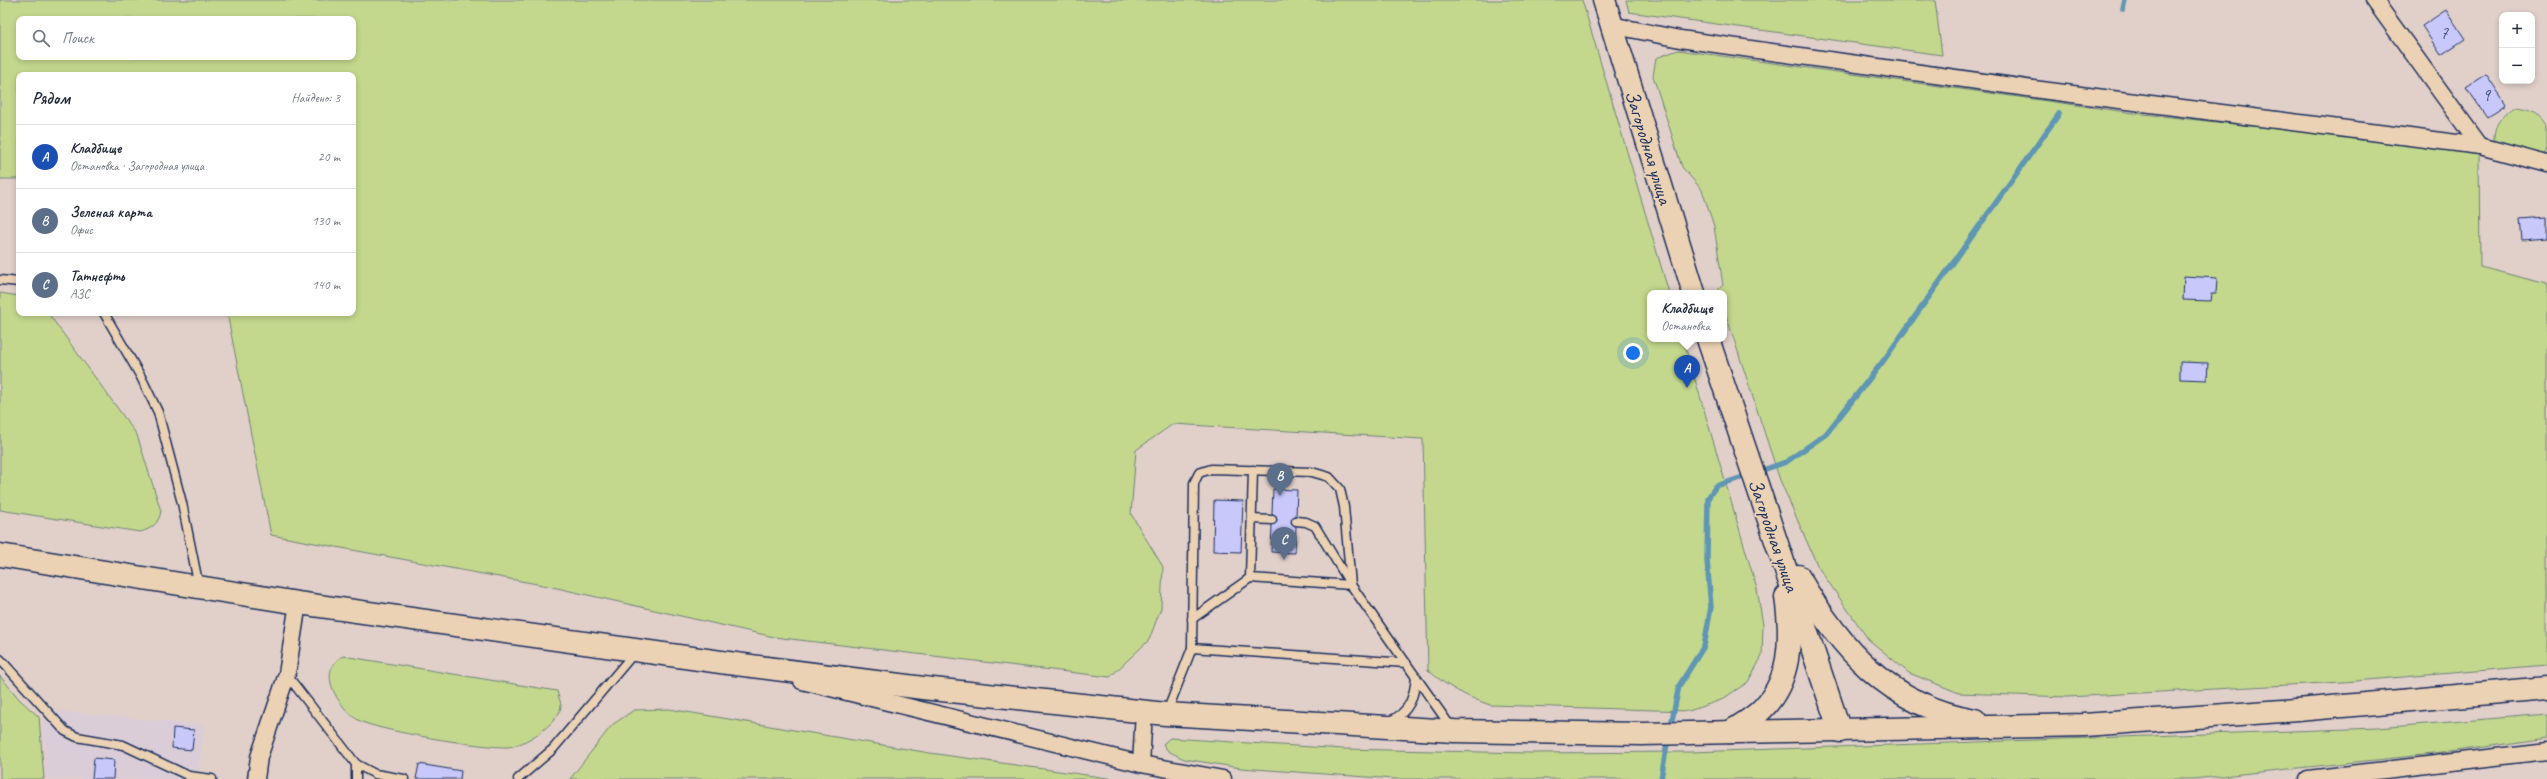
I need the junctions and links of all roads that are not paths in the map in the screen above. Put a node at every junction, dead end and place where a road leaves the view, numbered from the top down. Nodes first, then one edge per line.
1 (1604, 0) edge
2 (2374, 0) edge
3 (1611, 25) junction
4 (2480, 146) junction
5 (2547, 164) edge
6 (0, 280) edge
7 (16, 282) edge
8 (1693, 290) edge
9 (106, 316) edge
10 (1709, 342) edge
11 (1253, 470) junction
12 (1252, 519) junction
13 (1272, 520) dead end
14 (1296, 521) dead end
15 (1772, 531) junction
16 (0, 554) edge
17 (1250, 578) junction
18 (1351, 584) junction
19 (199, 587) junction
20 (298, 603) junction
21 (1192, 619) junction
22 (1192, 648) junction
23 (637, 650) junction
24 (0, 659) edge
25 (728, 663) junction
26 (1406, 663) junction
27 (287, 674) junction
28 (1416, 677) junction
29 (2547, 688) edge
30 (1144, 712) junction
31 (1166, 714) junction
32 (2019, 726) junction
33 (1379, 727) junction
34 (1454, 731) junction
35 (1840, 731) junction
36 (1730, 732) junction
37 (2547, 751) edge
38 (356, 764) junction
39 (1141, 764) junction
40 (212, 779) edge
41 (256, 779) edge
42 (356, 779) edge
43 (404, 779) edge
44 (518, 779) edge
45 (1223, 779) edge
46 (2308, 779) edge

1 - 3 highway, Загородная улица
2 - 4 street
3 - 4 street
3 - 8 highway, Загородная улица
4 - 5 street
6 - 7 lane
9 - 19 lane
10 - 15 highway, Загородная улица
11 - 12 lane
11 - 18 lane
11 - 21 lane
12 - 13 lane
12 - 17 lane
14 - 18 lane
15 - 32 highway
15 - 35 highway, Загородная улица
15 - 36 highway
16 - 19 highway
17 - 18 lane
17 - 21 lane
18 - 26 lane
19 - 20 highway
20 - 23 highway
20 - 27 street
21 - 22 lane
22 - 26 lane
22 - 31 lane
23 - 25 highway
23 - 44 lane
24 - 40 lane
25 - 30 highway
25 - 39 street
26 - 28 lane
27 - 38 lane
27 - 41 street
28 - 33 lane
28 - 34 lane
29 - 32 highway
30 - 31 highway
30 - 39 street
31 - 33 highway
32 - 35 highway
33 - 34 highway
34 - 36 highway
35 - 36 highway
37 - 46 street
38 - 42 lane
38 - 43 lane
39 - 45 street

